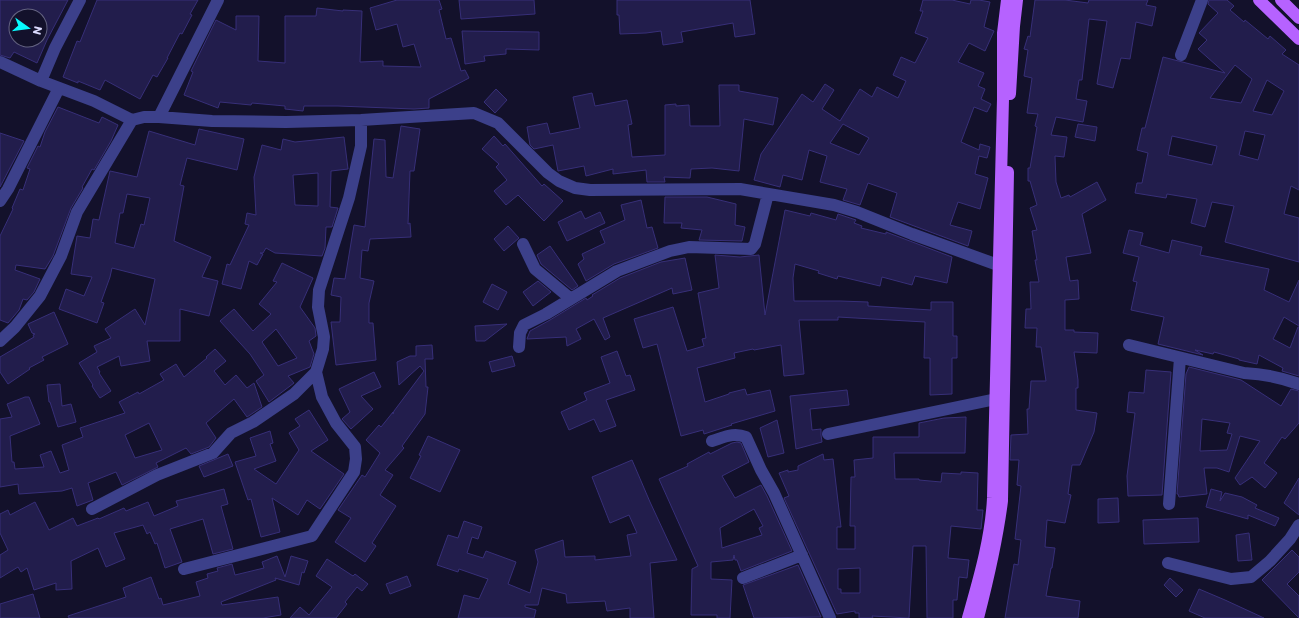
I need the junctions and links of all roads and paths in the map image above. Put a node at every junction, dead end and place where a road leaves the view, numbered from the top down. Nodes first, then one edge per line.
1 (80, 0) edge
2 (218, 0) edge
3 (1007, 0) edge
4 (1017, 0) edge
5 (1202, 0) edge
6 (1281, 0) edge
7 (1266, 3) edge
8 (1299, 18) edge
9 (1299, 39) edge
10 (1181, 56) dead end
11 (0, 62) edge
12 (41, 81) junction
13 (59, 88) junction
14 (159, 117) junction
15 (132, 120) junction
16 (361, 120) junction
17 (768, 194) junction
18 (0, 201) edge
19 (523, 244) dead end
20 (998, 265) junction
21 (571, 299) junction
22 (0, 341) edge
23 (1129, 345) dead end
24 (520, 347) dead end
25 (1180, 358) junction
26 (316, 372) junction
27 (1299, 384) edge
28 (996, 399) junction
29 (828, 434) dead end
30 (712, 441) dead end
31 (1169, 504) dead end
32 (92, 509) dead end
33 (1299, 525) edge
34 (1295, 543) edge
35 (802, 555) junction
36 (1168, 563) dead end
37 (184, 569) dead end
38 (743, 578) dead end
39 (830, 618) edge
40 (968, 618) edge
41 (978, 618) edge

1 - 12 street
2 - 14 street
3 - 20 main road
4 - 41 main road
5 - 10 street
6 - 8 main road
7 - 9 main road
11 - 12 street
12 - 13 street
13 - 15 street
13 - 18 street
14 - 15 street
14 - 16 street
15 - 22 street
16 - 17 street
16 - 26 street
17 - 20 street
17 - 21 street
19 - 21 street
20 - 28 main road
21 - 24 street
23 - 25 street
25 - 27 street
25 - 31 street
26 - 32 street
26 - 37 street
28 - 29 street
28 - 40 main road
30 - 35 street
33 - 34 street
34 - 36 street
35 - 38 street
35 - 39 street

